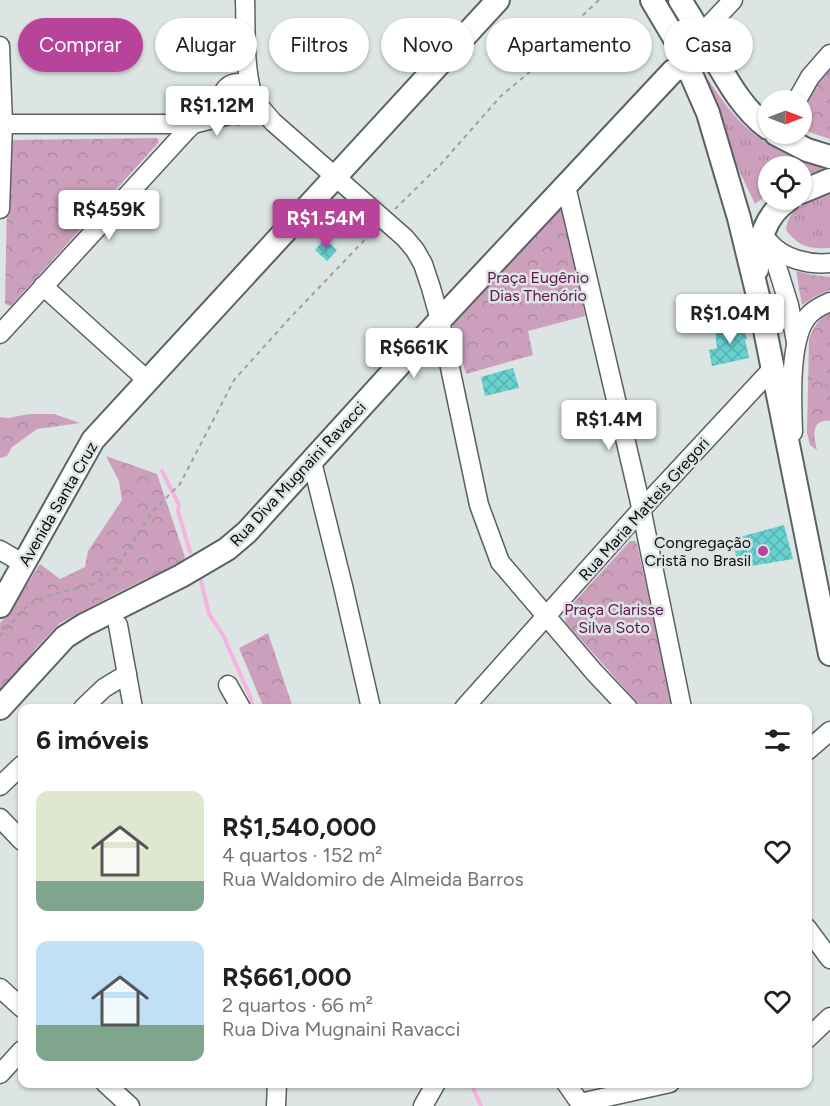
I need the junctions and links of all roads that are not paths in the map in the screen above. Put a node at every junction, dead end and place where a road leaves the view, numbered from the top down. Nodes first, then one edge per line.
1 (245, 0) edge
2 (652, 0) edge
3 (733, 0) edge
4 (494, 2) edge
5 (682, 4) edge
6 (246, 18) edge
7 (691, 18) edge
8 (716, 18) edge
9 (664, 20) edge
10 (0, 46) edge
11 (830, 54) edge
12 (240, 72) edge
13 (249, 72) edge
14 (672, 72) edge
15 (690, 72) edge
16 (722, 72) edge
17 (227, 90) junction
18 (803, 90) edge
19 (253, 96) junction
20 (233, 114) junction
21 (758, 121) edge
22 (3, 124) junction
23 (193, 124) junction
24 (795, 144) edge
25 (830, 157) edge
26 (335, 177) junction
27 (830, 180) edge
28 (566, 186) junction
29 (812, 187) edge
30 (0, 209) edge
31 (777, 210) edge
32 (766, 237) junction
33 (830, 263) edge
34 (43, 286) junction
35 (759, 300) junction
36 (830, 302) edge
37 (440, 320) junction
38 (0, 333) edge
39 (796, 342) junction
40 (782, 369) junction
41 (147, 380) junction
42 (753, 390) junction
43 (778, 397) junction
44 (312, 462) junction
45 (794, 479) junction
46 (640, 511) junction
47 (0, 550) edge
48 (24, 564) junction
49 (0, 606) edge
50 (547, 616) junction
51 (825, 616) edge
52 (111, 620) junction
53 (830, 654) edge
54 (128, 674) junction
55 (228, 686) dead end
56 (86, 704) edge
57 (132, 704) edge
58 (239, 704) edge
59 (370, 704) edge
60 (468, 704) edge
61 (624, 704) edge
62 (681, 704) edge
63 (0, 708) edge
64 (830, 731) edge
65 (812, 747) edge
66 (18, 769) edge
67 (0, 786) edge
68 (0, 818) edge
69 (18, 837) edge
70 (812, 935) edge
71 (830, 959) edge
72 (0, 988) edge
73 (18, 1004) edge
74 (830, 1017) edge
75 (812, 1034) edge
76 (18, 1054) edge
77 (0, 1074) edge
78 (110, 1088) edge
79 (277, 1088) edge
80 (570, 1088) edge
81 (649, 1088) edge
82 (581, 1104) edge
83 (130, 1106) edge
84 (276, 1106) edge

1 - 6 street
2 - 9 main road
3 - 8 street
4 - 26 main road, Avenida Santa Cruz
5 - 7 main road
10 - 22 street
11 - 18 street
12 - 17 street
13 - 19 street
14 - 28 main road, Rua Diva Mugnaini Ravacci
15 - 35 main road
16 - 21 main road
17 - 19 street
17 - 20 street
17 - 23 street
19 - 20 street
19 - 26 street
20 - 23 street
22 - 23 street
22 - 30 street
23 - 34 street
24 - 25 main road
26 - 37 street
26 - 41 main road, Avenida Santa Cruz
27 - 29 main road
28 - 37 main road, Rua Diva Mugnaini Ravacci
28 - 46 street
31 - 32 main road
32 - 33 street
32 - 35 main road
32 - 39 street
34 - 38 street
34 - 41 street
35 - 40 main road
36 - 39 street
37 - 44 main road, Rua Diva Mugnaini Ravacci
37 - 50 street
39 - 40 street
40 - 42 street, Rua Maria Matteis Gregori
40 - 43 main road
40 - 45 street
41 - 48 main road, Avenida Santa Cruz
42 - 43 street
42 - 46 street, Rua Maria Matteis Gregori
43 - 45 main road
44 - 52 main road, Rua Diva Mugnaini Ravacci
44 - 59 street
45 - 51 main road
46 - 50 street, Rua Maria Matteis Gregori
46 - 62 street
47 - 48 street
48 - 49 main road, Avenida Santa Cruz
50 - 60 street, Rua Maria Matteis Gregori
50 - 61 street
51 - 53 main road
52 - 54 street
52 - 63 main road
54 - 56 street
54 - 57 street
55 - 58 street
64 - 65 street
66 - 67 street
68 - 69 street
70 - 71 street
72 - 73 street
74 - 75 street
76 - 77 street
78 - 83 street
79 - 84 street
80 - 82 street
81 - 82 street

